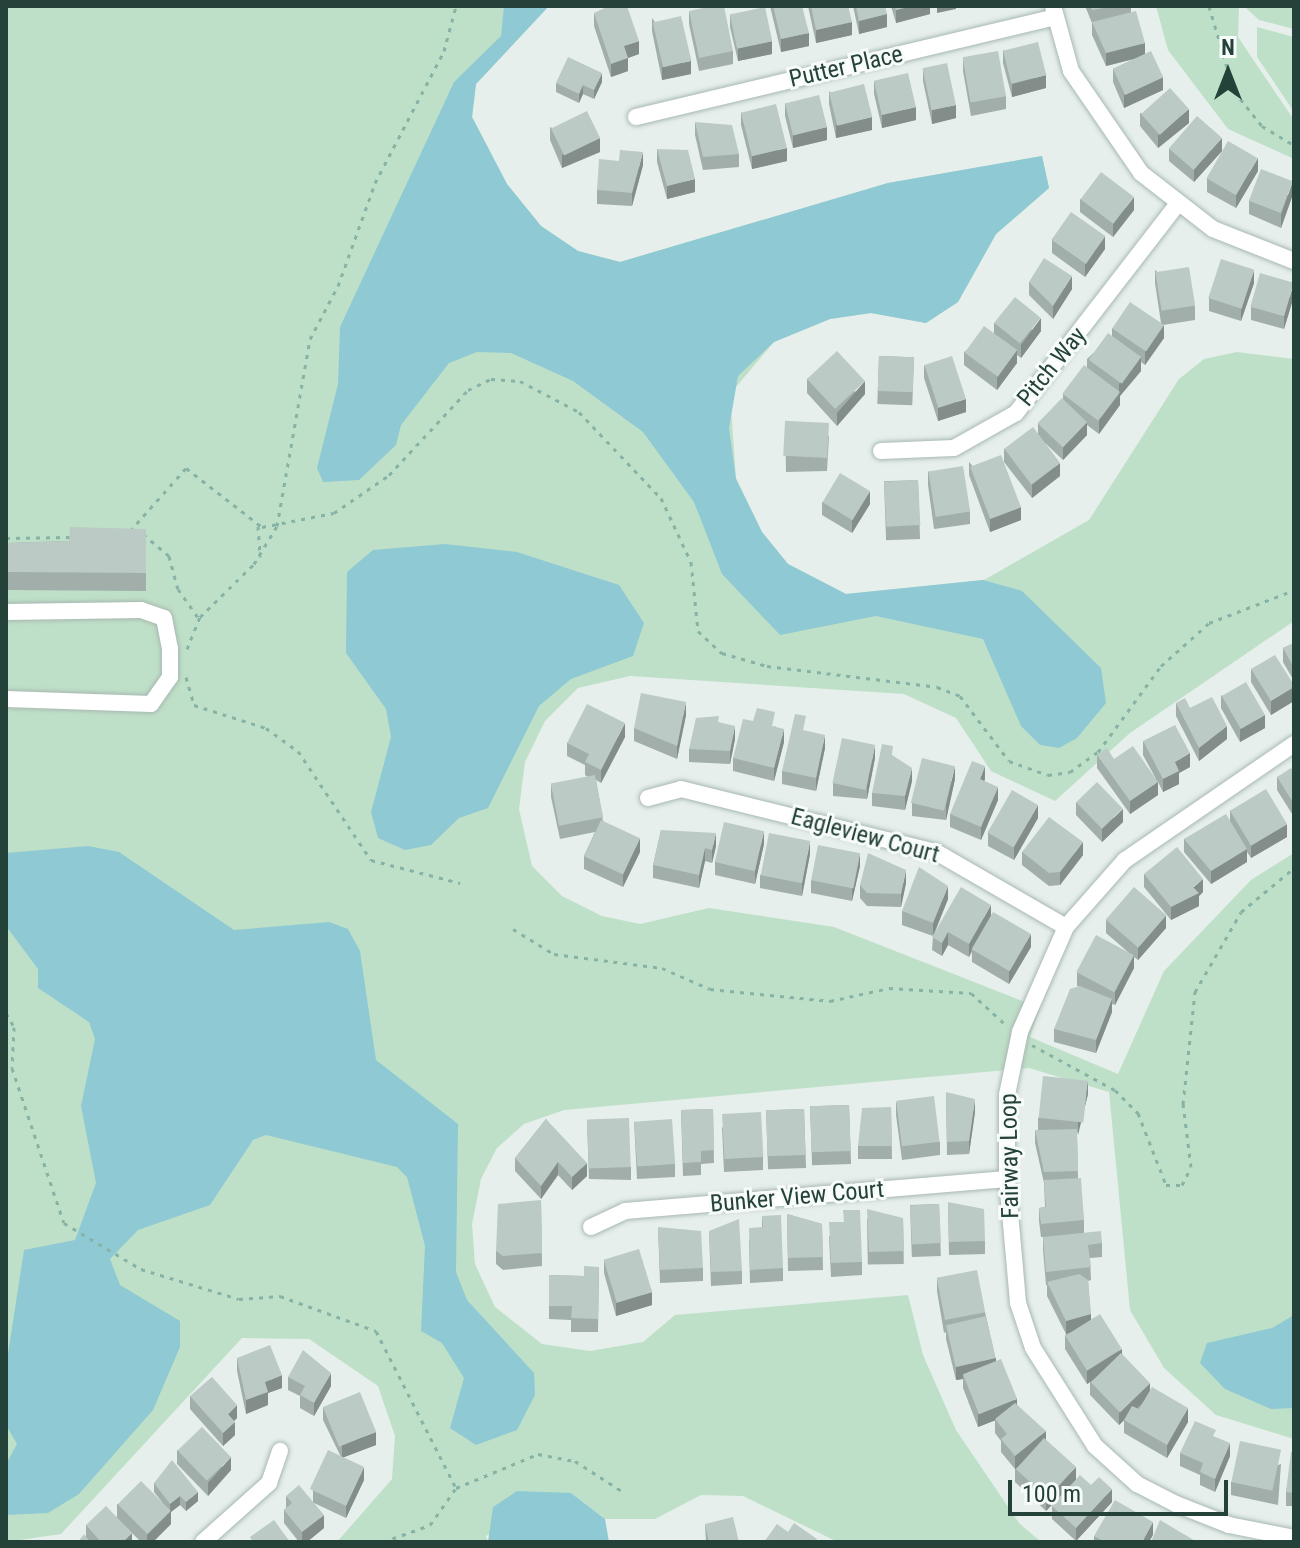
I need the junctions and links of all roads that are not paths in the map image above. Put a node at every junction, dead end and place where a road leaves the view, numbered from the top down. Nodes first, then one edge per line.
1 (1054, 11) edge
2 (636, 117) dead end
3 (1176, 206) junction
4 (1294, 261) edge
5 (881, 451) dead end
6 (6, 612) edge
7 (6, 699) edge
8 (1294, 744) edge
9 (648, 798) dead end
10 (1066, 927) junction
11 (1007, 1179) junction
12 (591, 1227) dead end
13 (280, 1451) dead end
14 (1294, 1538) edge
15 (203, 1542) edge

1 - 2 street, Putter Place
1 - 3 street
3 - 4 street
3 - 5 street, Pitch Way
6 - 7 street
8 - 10 street, Fairway Loop
9 - 10 street, Eagleview Court
10 - 11 street, Fairway Loop
11 - 12 street, Bunker View Court
11 - 14 street, Fairway Loop
13 - 15 street

